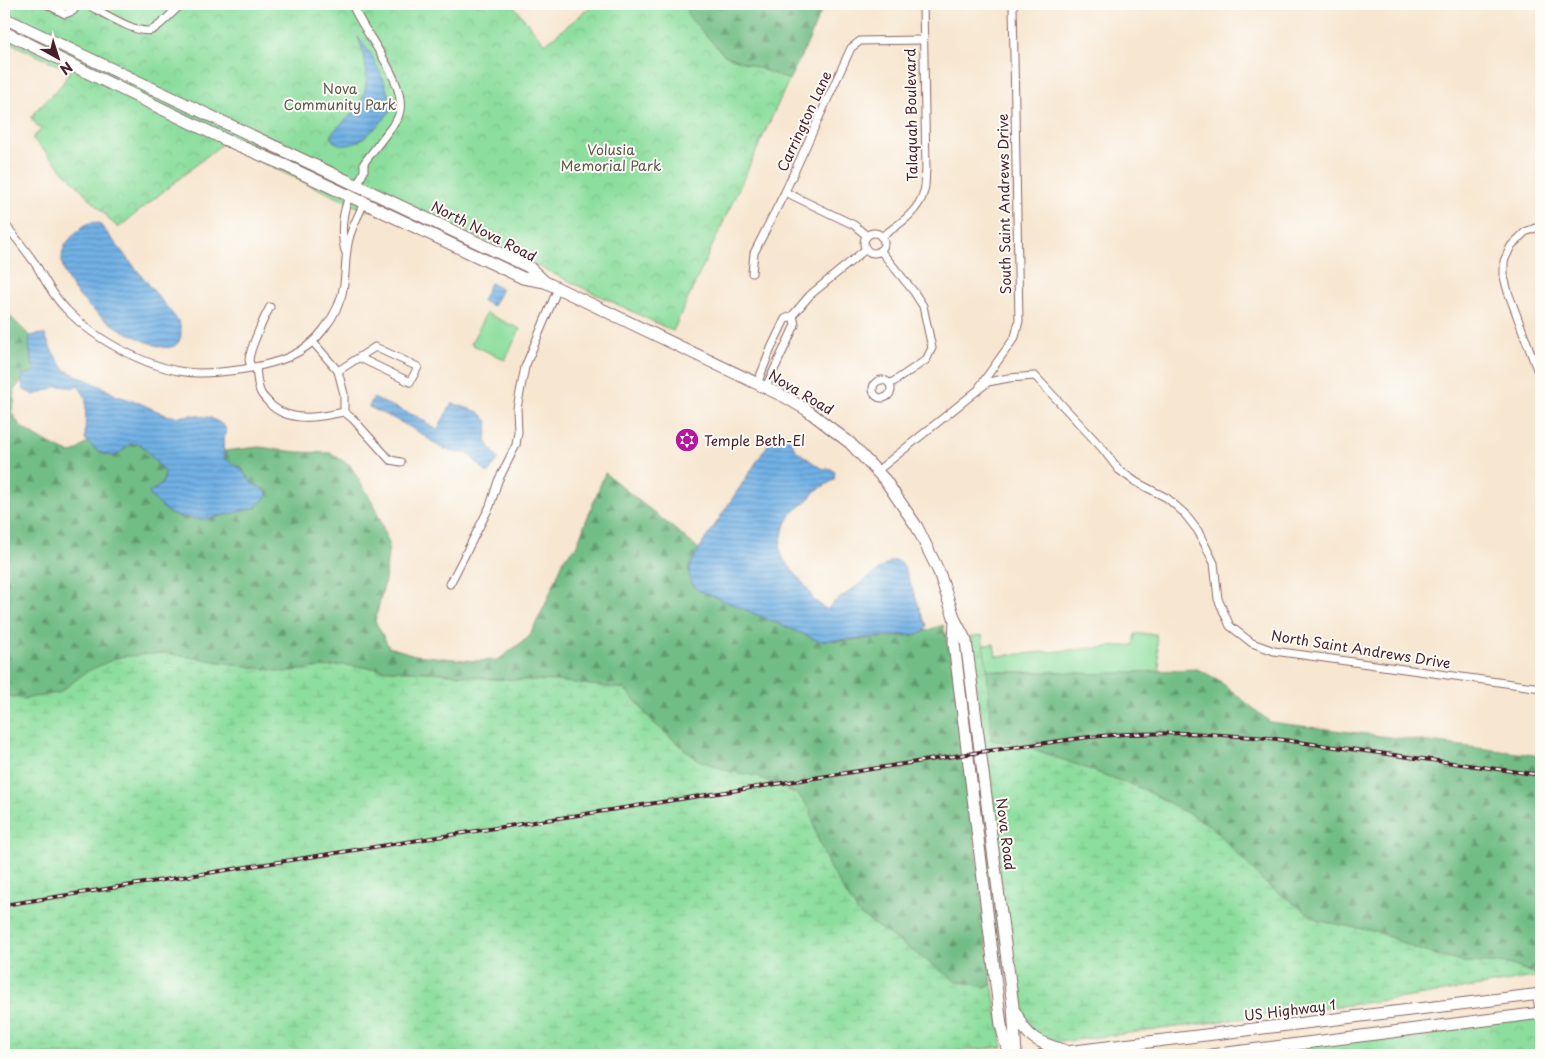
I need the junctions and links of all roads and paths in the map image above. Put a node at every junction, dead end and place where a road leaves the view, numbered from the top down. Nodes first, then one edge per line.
1 (46, 4) edge
2 (78, 4) edge
3 (86, 4) edge
4 (182, 4) edge
5 (352, 4) edge
6 (923, 4) edge
7 (1013, 4) edge
8 (4, 18) edge
9 (4, 32) edge
10 (922, 40) junction
11 (248, 134) junction
12 (226, 140) junction
13 (356, 185) junction
14 (369, 192) junction
15 (785, 192) junction
16 (349, 196) junction
17 (364, 204) junction
18 (4, 223) edge
19 (1541, 226) edge
20 (867, 236) junction
21 (881, 237) junction
22 (866, 249) junction
23 (880, 250) junction
24 (346, 254) junction
25 (752, 273) dead end
26 (545, 282) junction
27 (558, 288) junction
28 (270, 307) dead end
29 (793, 315) junction
30 (313, 342) junction
31 (772, 346) junction
32 (782, 351) junction
33 (360, 358) junction
34 (254, 367) junction
35 (338, 371) junction
36 (1541, 380) edge
37 (890, 384) dead end
38 (761, 385) junction
39 (977, 391) junction
40 (344, 412) junction
41 (401, 462) dead end
42 (877, 471) junction
43 (450, 584) dead end
44 (955, 620) junction
45 (1541, 688) edge
46 (1539, 994) edge
47 (1012, 1006) junction
48 (1540, 1013) edge
49 (1070, 1052) junction
50 (1009, 1055) edge
51 (1016, 1055) edge
52 (1042, 1055) edge
53 (1212, 1055) edge

1 - 2 street
3 - 4 street
5 - 13 street
6 - 10 street, Talaquah Boulevard
7 - 39 street, South Saint Andrews Drive
8 - 11 main road, North Nova Road
9 - 12 main road, North Nova Road
10 - 15 street, Carrington Lane
10 - 21 street, Talaquah Boulevard
11 - 12 main road
11 - 13 main road, North Nova Road
12 - 16 main road, North Nova Road
13 - 14 main road, North Nova Road
13 - 16 street
14 - 17 street
14 - 26 main road, North Nova Road
15 - 20 street
15 - 25 street, Carrington Lane
16 - 17 main road, North Nova Road
16 - 24 street
17 - 24 street
17 - 26 main road, North Nova Road
18 - 34 street
19 - 36 street
20 - 21 street
20 - 22 street
21 - 23 street
22 - 23 street
22 - 29 street
23 - 37 street
24 - 30 street
26 - 27 main road, Nova Road
27 - 38 main road, Nova Road
27 - 43 street
28 - 34 street
29 - 31 street
29 - 32 street
30 - 34 street
30 - 35 street
31 - 32 street
31 - 38 street
32 - 38 street
33 - 33 street
33 - 35 street
34 - 40 street
35 - 40 street
38 - 42 main road, Nova Road
39 - 42 street
39 - 45 street, North Saint Andrews Drive
40 - 41 street
42 - 44 main road, Nova Road
44 - 47 main road, Nova Road
44 - 50 main road, Nova Road
46 - 48 street
46 - 49 main road, US Highway 1
47 - 49 main road
47 - 51 main road, Nova Road
48 - 53 main road
49 - 52 main road, US Highway 1

